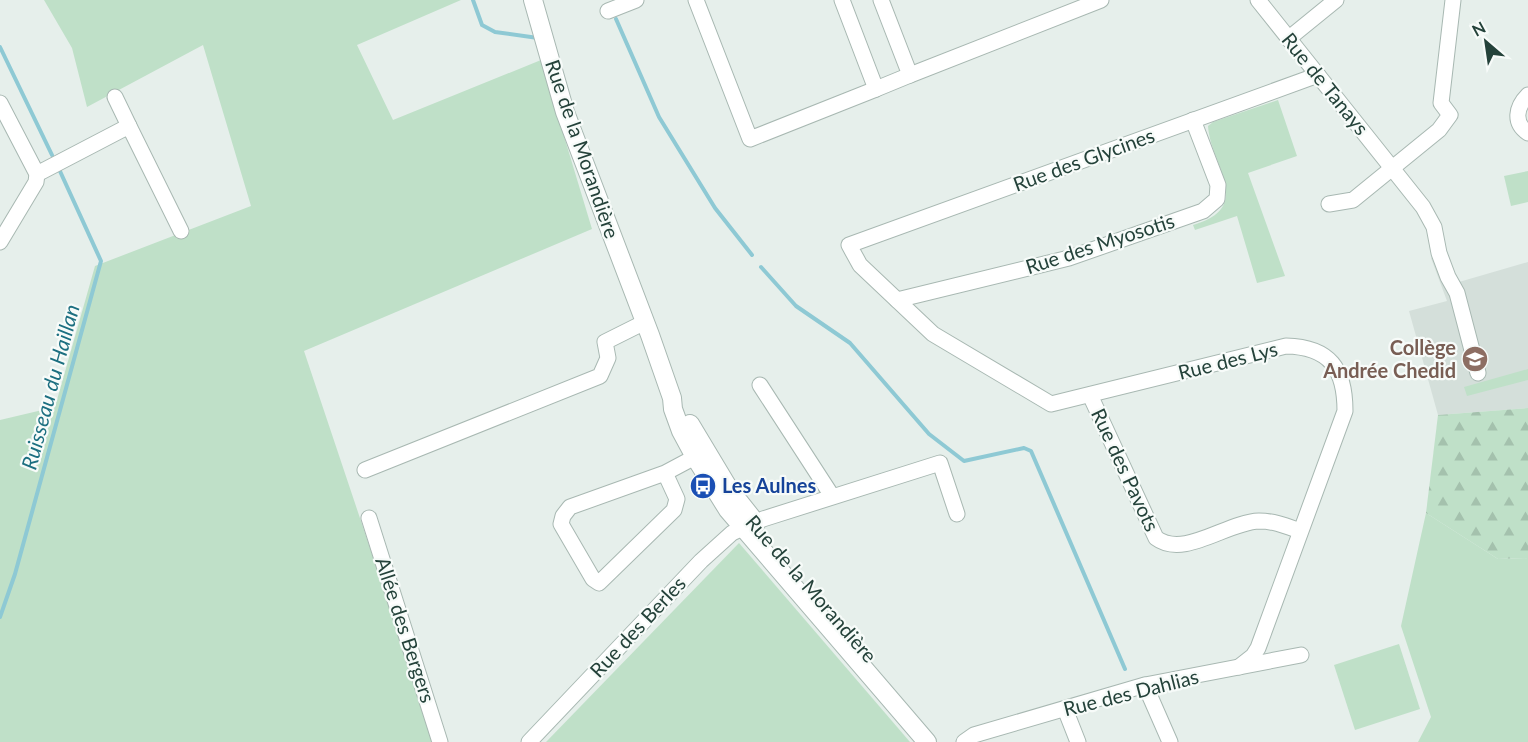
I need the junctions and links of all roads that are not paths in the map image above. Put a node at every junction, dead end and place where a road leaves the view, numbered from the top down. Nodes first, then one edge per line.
1 (533, 0) edge
2 (636, 0) edge
3 (696, 0) edge
4 (842, 0) edge
5 (881, 0) edge
6 (1101, 0) edge
7 (1258, 0) edge
8 (1336, 0) edge
9 (1453, 0) edge
10 (608, 11) dead end
11 (1288, 39) junction
12 (910, 75) junction
13 (1318, 75) junction
14 (876, 89) junction
15 (1528, 95) edge
16 (115, 97) dead end
17 (0, 103) edge
18 (1193, 120) junction
19 (129, 126) junction
20 (1528, 133) edge
21 (1393, 168) junction
22 (37, 174) junction
23 (1329, 204) dead end
24 (181, 231) dead end
25 (0, 242) edge
26 (849, 245) joint
27 (897, 300) junction
28 (645, 322) junction
29 (1478, 374) dead end
30 (760, 385) dead end
31 (1090, 395) junction
32 (672, 398) junction
33 (694, 458) junction
34 (365, 470) dead end
35 (665, 472) junction
36 (832, 496) junction
37 (957, 514) dead end
38 (369, 518) dead end
39 (749, 525) junction
40 (1300, 531) junction
41 (1301, 655) dead end
42 (1239, 667) junction
43 (1145, 685) junction
44 (1065, 709) junction
45 (440, 742) edge
46 (529, 742) edge
47 (927, 742) edge
48 (941, 742) edge
49 (964, 742) edge
50 (1078, 742) edge
51 (1170, 742) edge

1 - 28 street, Rue de la Morandière
2 - 10 street
3 - 14 street
4 - 14 street
5 - 12 street
6 - 12 street
7 - 11 street, Rue de Tanays
8 - 11 street
9 - 21 street
11 - 13 street, Rue de Tanays
12 - 14 street
13 - 18 street, Rue des Glycines
13 - 21 street, Rue de Tanays
15 - 20 street
16 - 19 street
17 - 22 street
18 - 26 street, Rue des Glycines
18 - 27 street, Rue des Myosotis
19 - 22 street
19 - 24 street
21 - 23 street
21 - 29 street, Rue de Tanays
22 - 25 street
26 - 27 street, Rue des Lys
27 - 31 street, Rue des Lys
28 - 32 street, Rue de la Morandière
28 - 34 street
30 - 36 street
31 - 40 street, Rue des Pavots
31 - 40 street, Rue des Lys
32 - 33 street, Rue de la Morandière
32 - 39 street, Rue de la Morandière
33 - 35 street
33 - 39 street, Rue de la Morandière
35 - 35 street
36 - 37 street, Rue des Berles
36 - 39 street, Rue des Berles
38 - 45 street, Allée des Bergers
39 - 46 street, Rue des Berles
39 - 47 street, Rue de la Morandière
39 - 48 street, Rue de la Morandière
40 - 42 street, Rue des Lys
41 - 42 street, Rue des Dahlias
42 - 43 street, Rue des Dahlias
43 - 44 street, Rue des Dahlias
43 - 51 street
44 - 49 street, Rue des Dahlias
44 - 50 street

